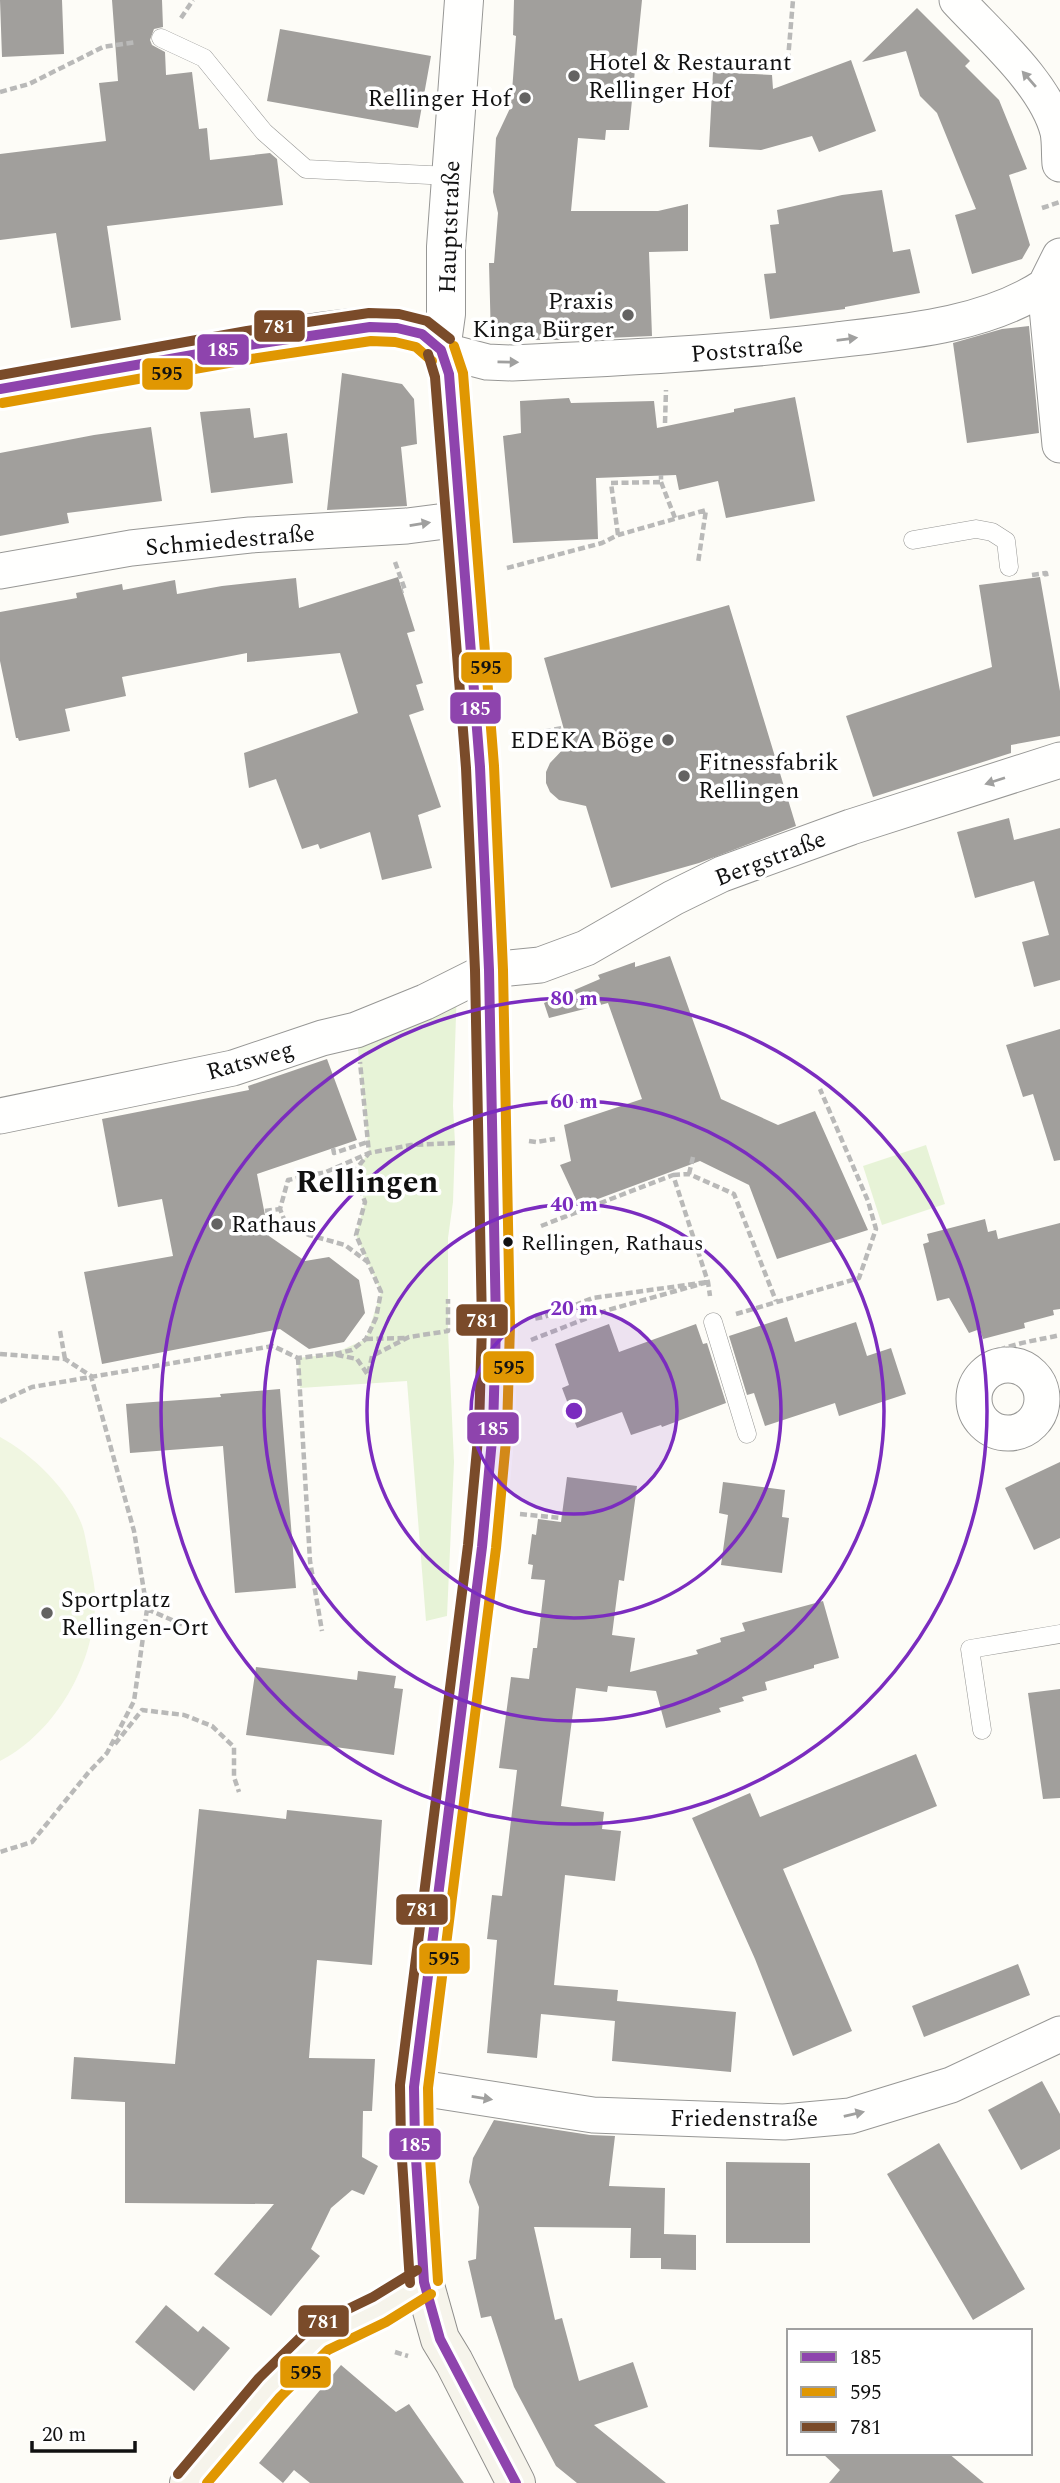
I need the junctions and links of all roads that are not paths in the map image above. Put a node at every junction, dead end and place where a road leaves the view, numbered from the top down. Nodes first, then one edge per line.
1 (464, 0) edge
2 (957, 0) edge
3 (161, 38) road end
4 (1055, 107) edge
5 (1060, 164) edge
6 (450, 176) junction
7 (1053, 271) edge
8 (441, 350) junction
9 (0, 389) edge
10 (1060, 445) edge
11 (461, 519) junction
12 (914, 540) dead end
13 (1009, 567) dead end
14 (0, 570) edge
15 (1060, 760) edge
16 (489, 970) junction
17 (0, 1116) edge
18 (713, 1322) road end
19 (747, 1434) dead end
20 (1060, 1634) edge
21 (982, 1730) dead end
22 (1060, 2034) edge
23 (414, 2087) junction
24 (424, 2282) junction
25 (189, 2483) edge
26 (516, 2483) edge

1 - 6 street, Hauptstraße
4 -> 2 street
3 - 6 lane
4 - 5 street
6 - 8 street, Hauptstraße
8 -> 7 street, Poststraße
7 - 10 street
8 - 9 main road
8 - 11 main road, Hauptstraße
14 -> 11 street, Schmiedestraße
11 - 16 main road, Hauptstraße
12 - 13 lane
15 -> 16 street, Bergstraße
16 - 17 street, Ratsweg
16 - 23 main road, Hauptstraße
18 - 19 lane
20 - 21 lane
23 -> 22 street, Friedenstraße
23 - 24 main road, Hauptstraße
24 - 25 main road
24 - 26 main road, Hauptstraße

